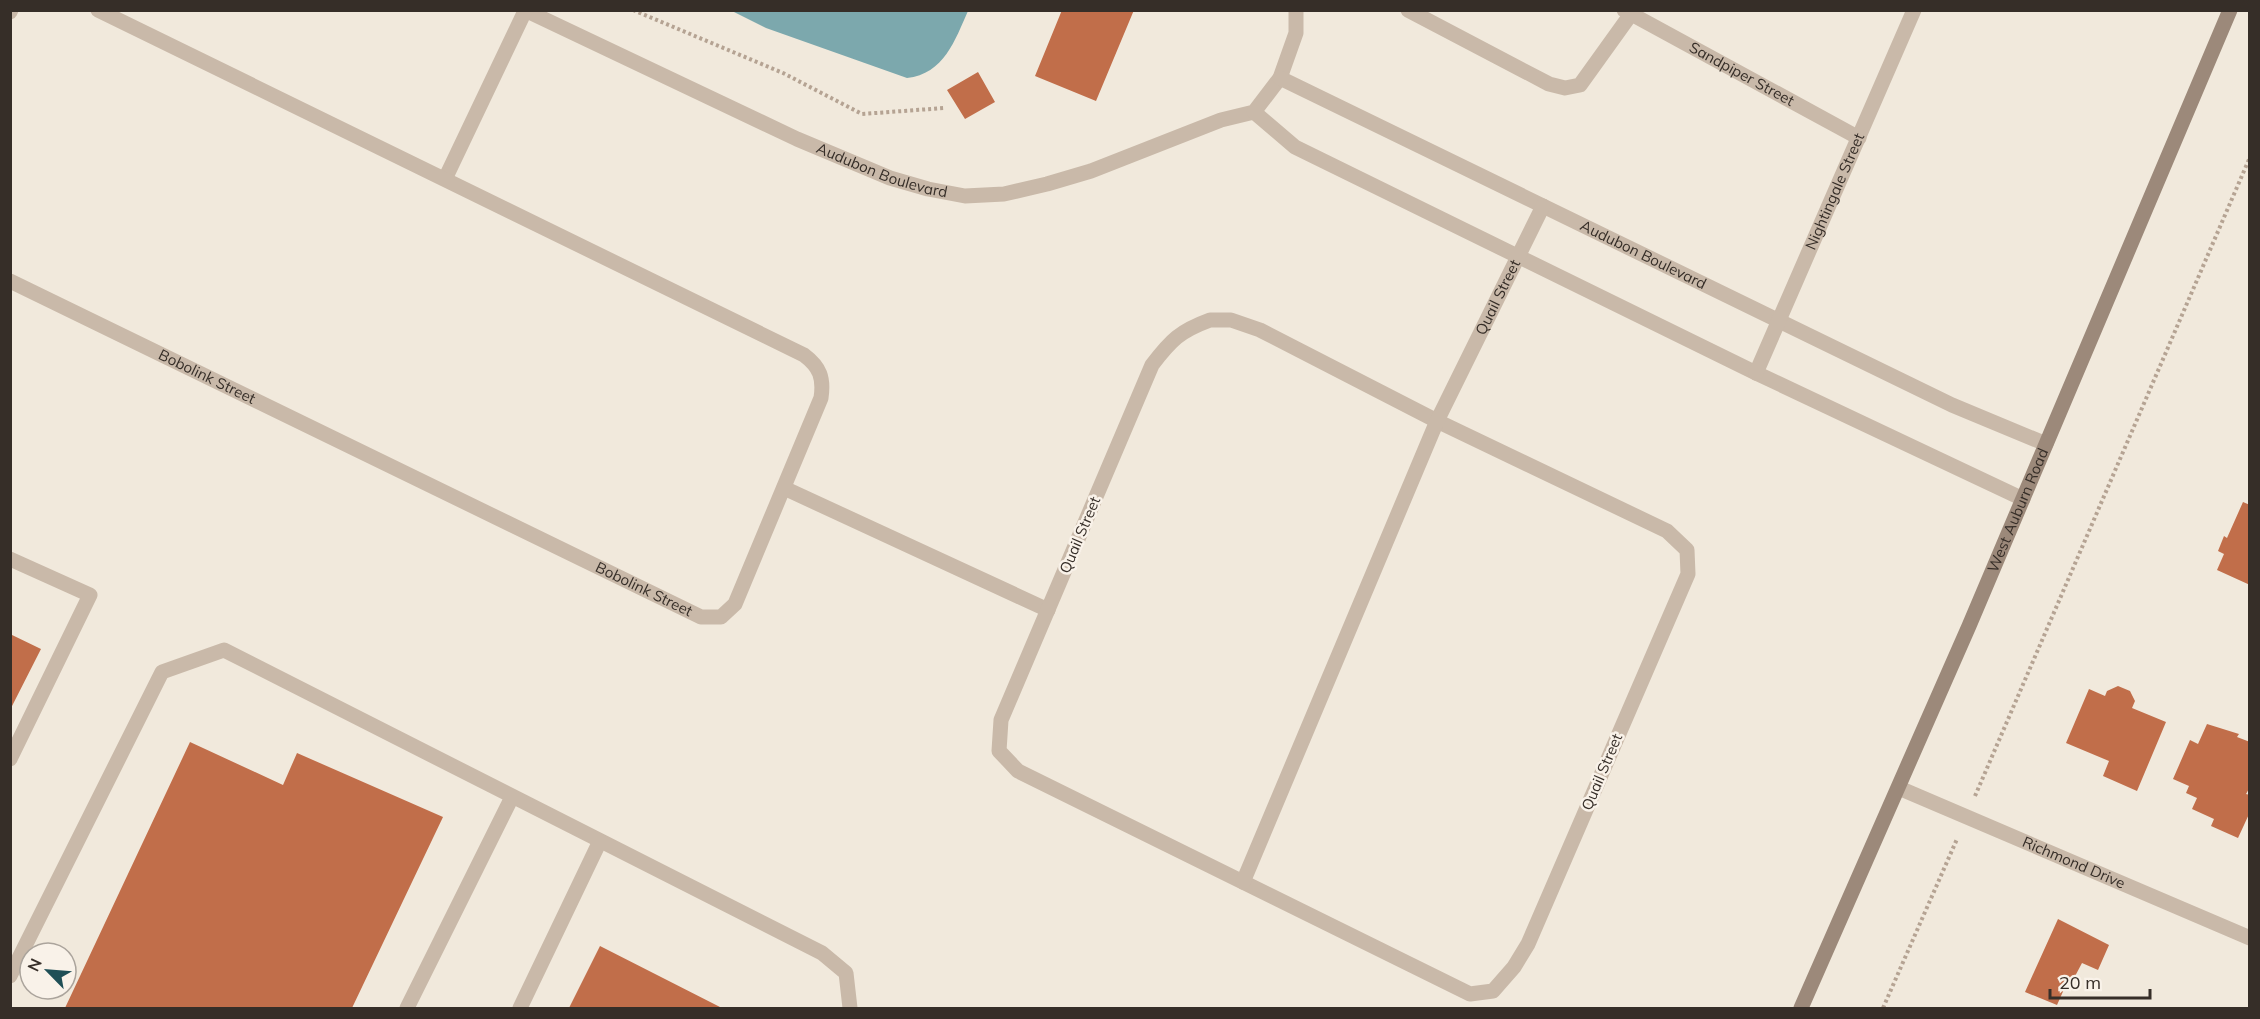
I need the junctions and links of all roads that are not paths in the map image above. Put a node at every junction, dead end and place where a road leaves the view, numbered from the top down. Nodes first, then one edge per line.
1 (98, 10) edge
2 (1296, 10) edge
3 (1408, 10) edge
4 (1914, 10) edge
5 (2230, 10) edge
6 (525, 11) edge
7 (1627, 12) edge
8 (1280, 78) junction
9 (1254, 112) junction
10 (1859, 138) junction
11 (445, 179) junction
12 (1543, 206) junction
13 (1517, 257) junction
14 (10, 281) edge
15 (1779, 320) junction
16 (1756, 374) junction
17 (1437, 421) junction
18 (2046, 444) junction
19 (784, 488) junction
20 (2023, 499) junction
21 (10, 559) edge
22 (1048, 610) junction
23 (10, 759) edge
24 (1899, 788) junction
25 (512, 797) junction
26 (600, 841) junction
27 (1243, 882) junction
28 (2250, 938) edge
29 (10, 976) edge
30 (407, 1008) edge
31 (520, 1008) edge
32 (850, 1008) edge
33 (1801, 1008) edge

1 - 11 street, Bobolink Street
2 - 8 street
3 - 7 street
4 - 10 street, Nightingale Street
5 - 18 main road, West Auburn Road
6 - 9 street, Audubon Boulevard
6 - 11 street
7 - 10 street, Sandpiper Street
8 - 9 street
8 - 12 street, Audubon Boulevard
9 - 13 street
10 - 15 street, Nightingale Street
11 - 19 street, Bobolink Street
12 - 13 street, Quail Street
12 - 15 street, Audubon Boulevard
13 - 16 street
13 - 17 street, Quail Street
14 - 19 street, Bobolink Street
15 - 16 street, Nightingale Street
15 - 18 street, Audubon Boulevard
16 - 20 street
17 - 22 street, Quail Street
17 - 27 street, Quail Street
17 - 27 street, Quail Street
18 - 20 main road, West Auburn Road
19 - 22 street
20 - 24 main road, West Auburn Road
21 - 23 street
22 - 27 street, Quail Street
24 - 28 street, Richmond Drive
24 - 33 main road, West Auburn Road
25 - 26 street
25 - 29 street
25 - 30 street
26 - 31 street
26 - 32 street

